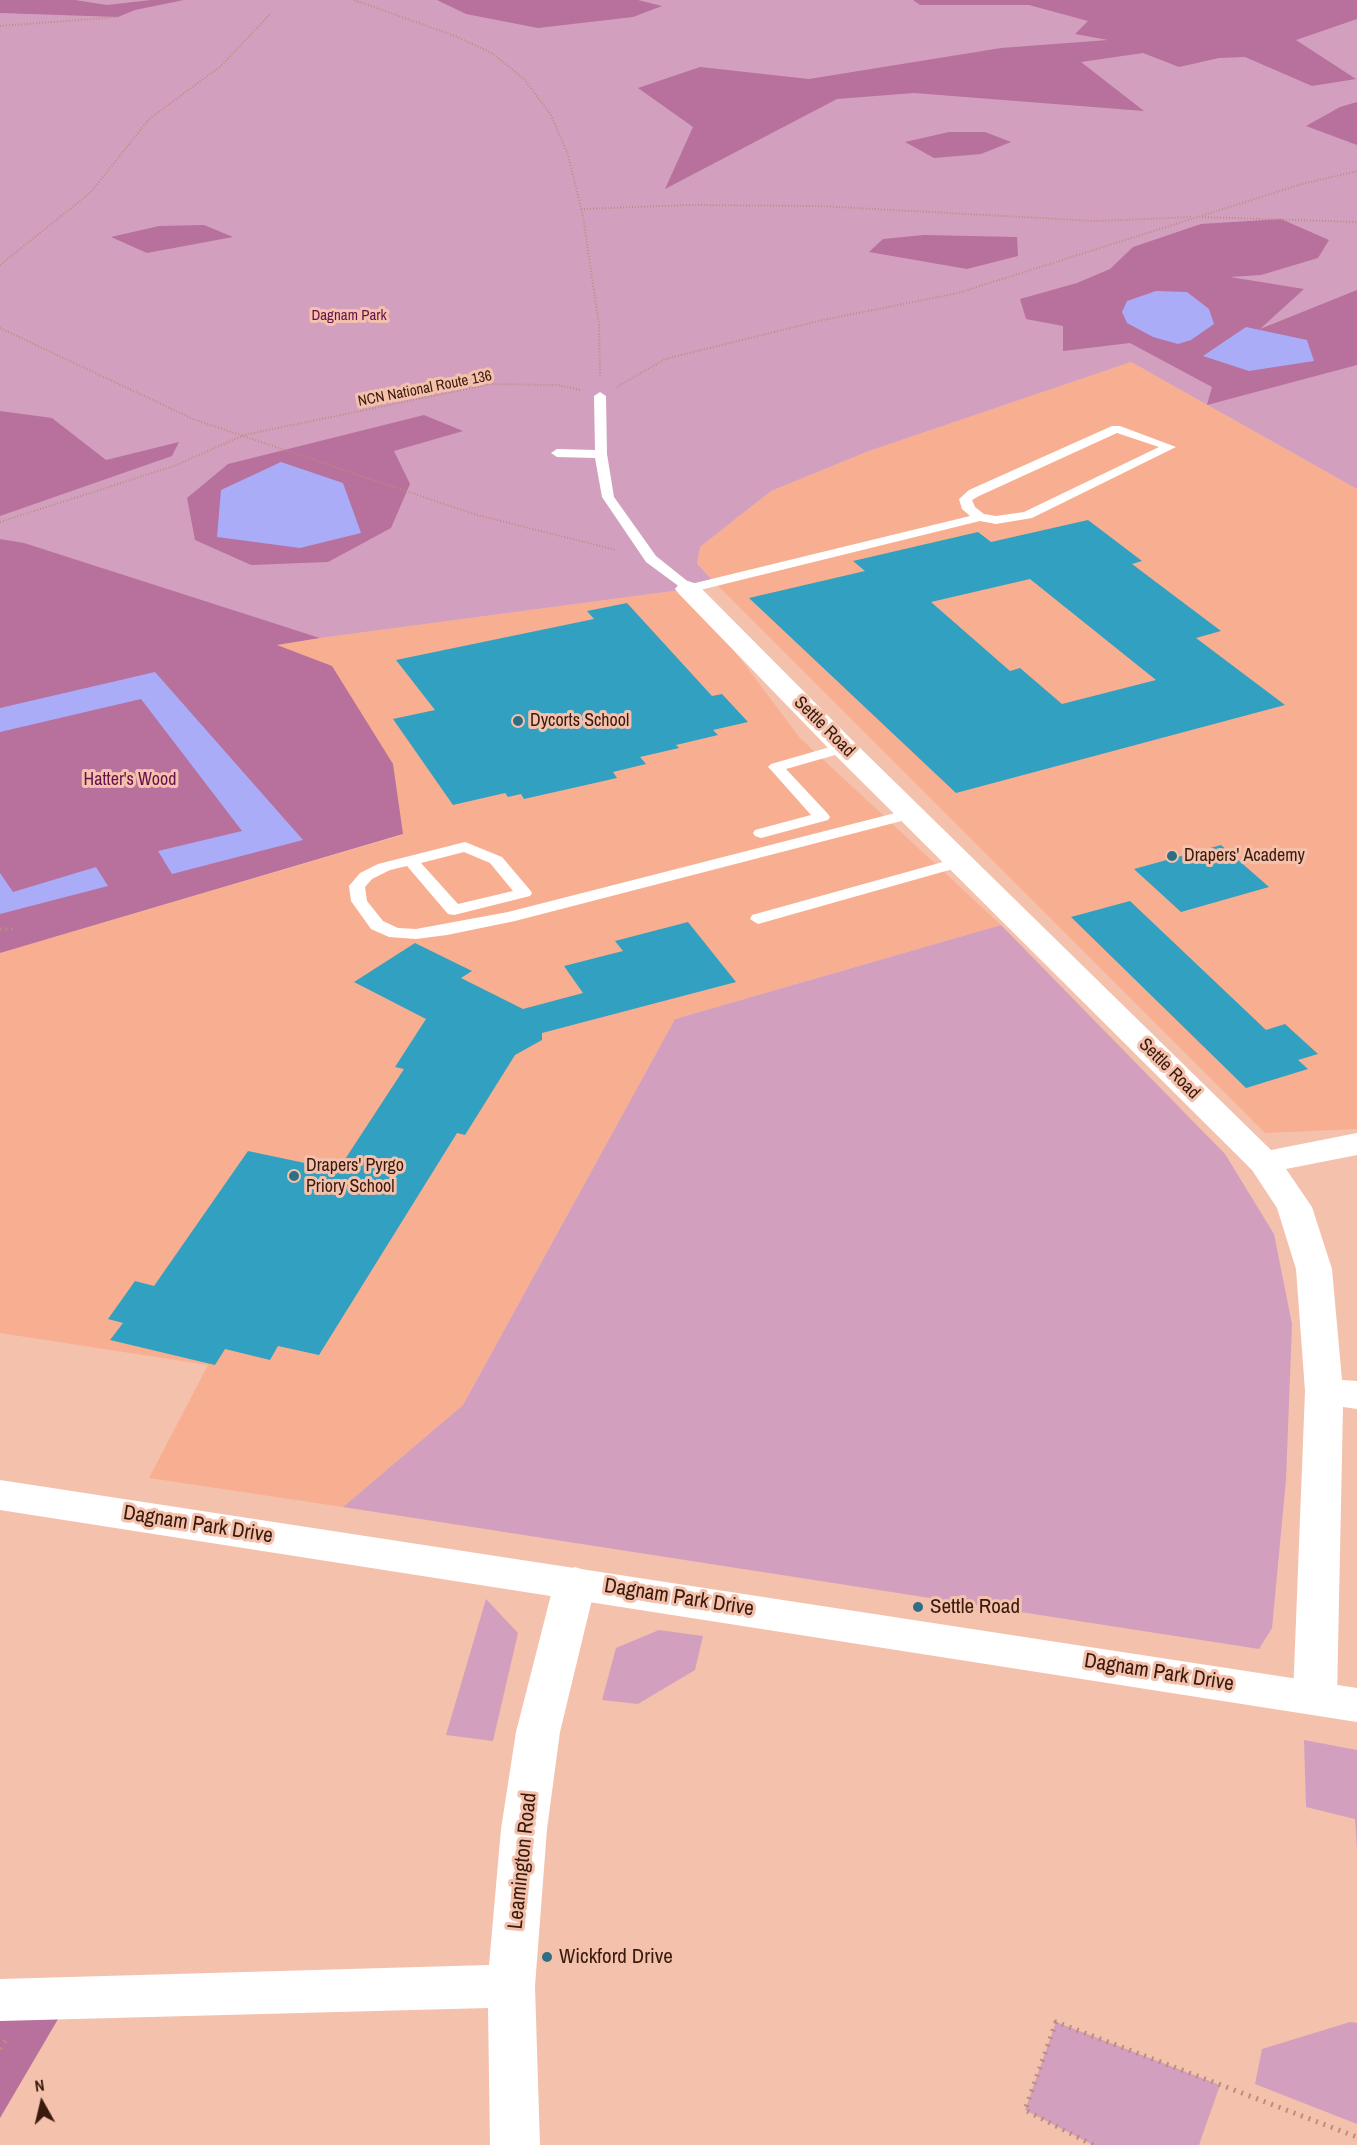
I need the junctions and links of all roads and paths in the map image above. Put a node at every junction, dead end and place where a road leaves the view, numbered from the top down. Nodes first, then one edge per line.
1 (354, 0) edge
2 (271, 13) dead end
3 (118, 17) dead end
4 (0, 26) edge
5 (1357, 171) edge
6 (581, 209) junction
7 (1196, 217) junction
8 (1357, 222) edge
9 (0, 265) edge
10 (0, 328) edge
11 (600, 396) junction
12 (557, 453) dead end
13 (601, 454) junction
14 (980, 517) junction
15 (0, 522) edge
16 (651, 559) junction
17 (688, 589) junction
18 (844, 748) junction
19 (911, 814) junction
20 (761, 833) dead end
21 (411, 861) junction
22 (961, 862) junction
23 (758, 919) dead end
24 (0, 929) edge
25 (14, 929) dead end
26 (1357, 1144) edge
27 (1264, 1162) junction
28 (1340, 1393) edge
29 (0, 1495) edge
30 (575, 1583) junction
31 (1315, 1697) junction
32 (1357, 1705) edge
33 (511, 1986) junction
34 (0, 2000) edge
35 (1357, 2137) edge
36 (515, 2145) edge
37 (1093, 2145) edge

1 - 6 path
2 - 9 path
3 - 4 path
5 - 7 path
6 - 7 path
6 - 11 path
7 - 8 path
7 - 11 path
10 - 16 path
11 - 13 lane
11 - 15 path, NCN National Route 136
12 - 13 lane
13 - 16 lane
14 - 14 lane
14 - 17 lane
16 - 17 lane
17 - 18 street, Settle Road
18 - 19 street, Settle Road
18 - 20 lane
19 - 21 lane
19 - 22 street, Settle Road
21 - 21 lane
22 - 23 lane
22 - 27 street, Settle Road
24 - 25 path
26 - 27 street
27 - 28 street, Settle Road
28 - 31 street, Settle Road
29 - 30 street, Dagnam Park Drive
30 - 31 street, Dagnam Park Drive
30 - 33 street, Leamington Road
31 - 32 street, Dagnam Park Drive
33 - 34 street
33 - 36 street, Leamington Road
35 - 37 path

